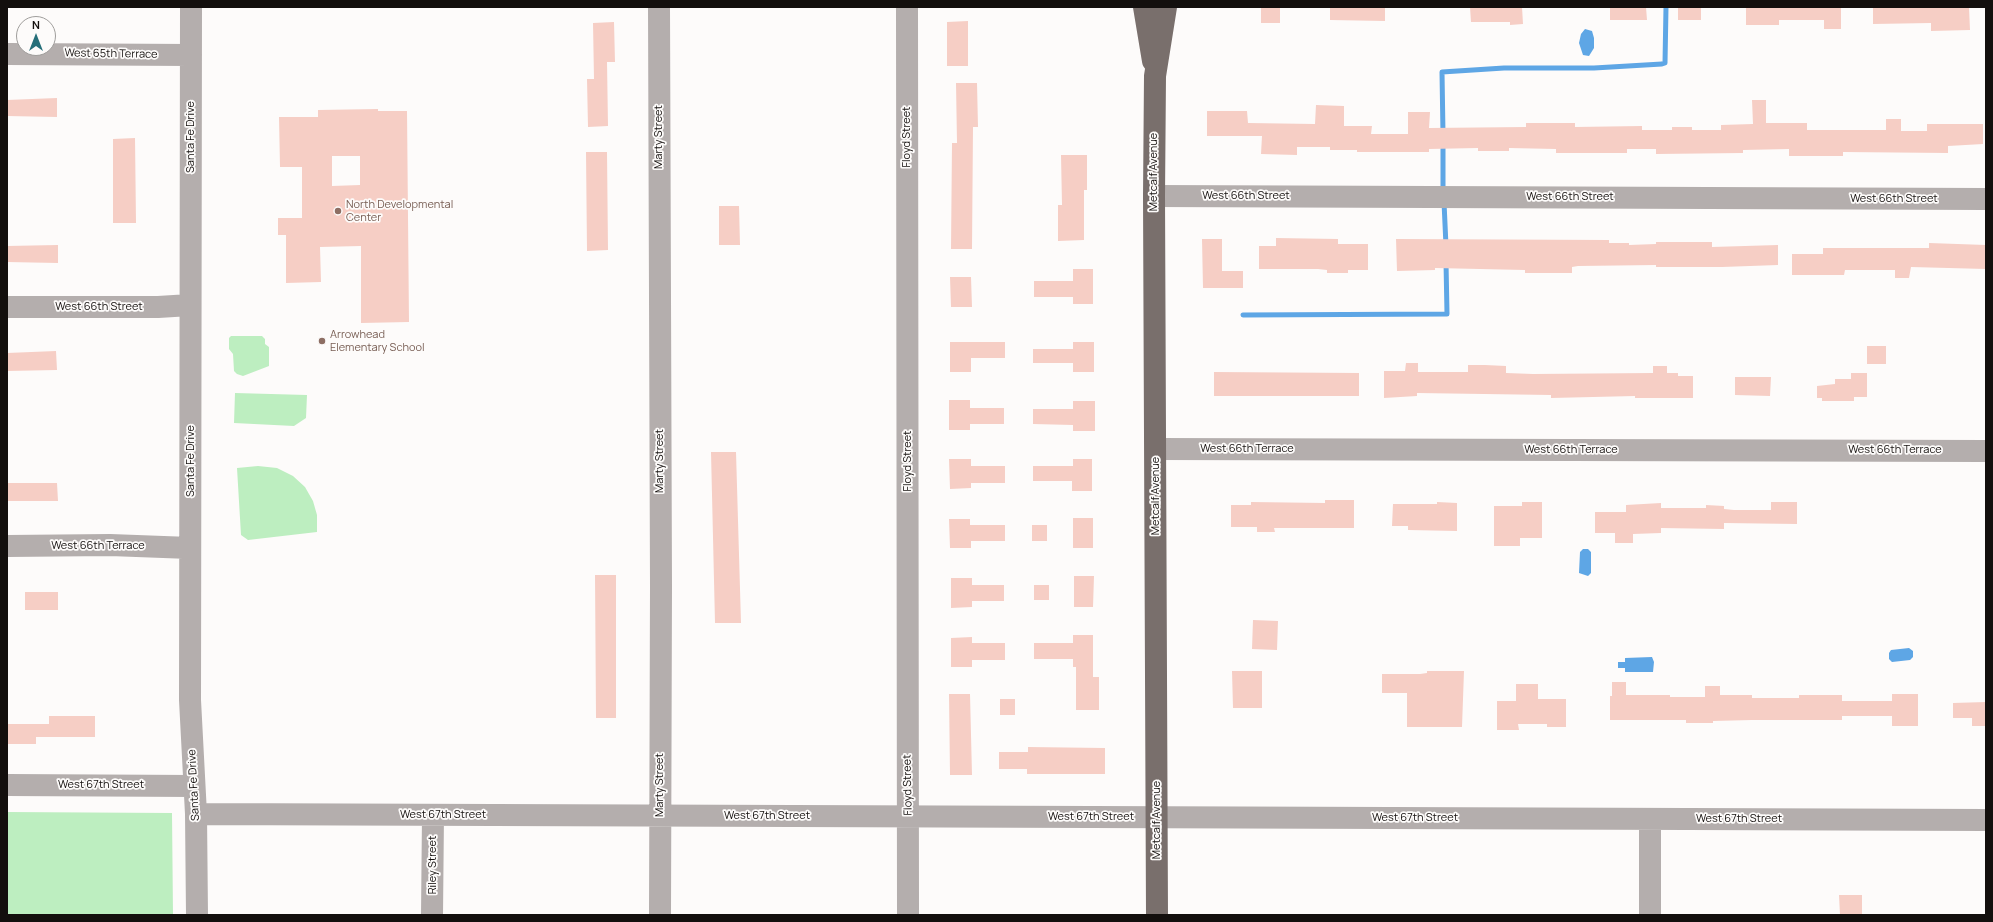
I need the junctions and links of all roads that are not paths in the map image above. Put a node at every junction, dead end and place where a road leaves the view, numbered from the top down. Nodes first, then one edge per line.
1 (191, 7) edge
2 (659, 7) edge
3 (907, 7) edge
4 (1144, 7) edge
5 (1166, 7) edge
6 (7, 54) edge
7 (191, 55) junction
8 (1155, 76) junction
9 (1154, 196) junction
10 (1986, 199) edge
11 (190, 305) junction
12 (7, 307) edge
13 (1156, 449) junction
14 (1986, 451) edge
15 (7, 546) edge
16 (190, 548) junction
17 (7, 785) edge
18 (194, 786) junction
19 (196, 814) junction
20 (433, 815) junction
21 (660, 816) junction
22 (908, 816) junction
23 (1157, 818) junction
24 (1650, 819) junction
25 (1986, 820) edge
26 (197, 915) edge
27 (432, 915) edge
28 (660, 915) edge
29 (908, 915) edge
30 (1157, 915) edge
31 (1650, 915) edge

1 - 7 street, Santa Fe Drive
2 - 21 street, Marty Street
3 - 22 street, Floyd Street
4 - 8 main road, Metcalf Avenue
5 - 8 main road, Metcalf Avenue
6 - 7 street, West 65th Terrace
7 - 11 street, Santa Fe Drive
8 - 9 main road, Metcalf Avenue
9 - 10 street, West 66th Street
9 - 13 main road, Metcalf Avenue
11 - 12 street, West 66th Street
11 - 16 street, Santa Fe Drive
13 - 14 street, West 66th Terrace
13 - 23 main road, Metcalf Avenue
15 - 16 street, West 66th Terrace
16 - 18 street, Santa Fe Drive
17 - 18 street, West 67th Street
18 - 19 street, Santa Fe Drive
19 - 20 street, West 67th Street
19 - 26 street, Santa Fe Drive
20 - 21 street, West 67th Street
20 - 27 street, Riley Street
21 - 22 street, West 67th Street
21 - 28 street, Marty Street
22 - 23 street, West 67th Street
22 - 29 street, Floyd Street
23 - 24 street, West 67th Street
23 - 30 main road, Metcalf Avenue
24 - 25 street, West 67th Street
24 - 31 street

